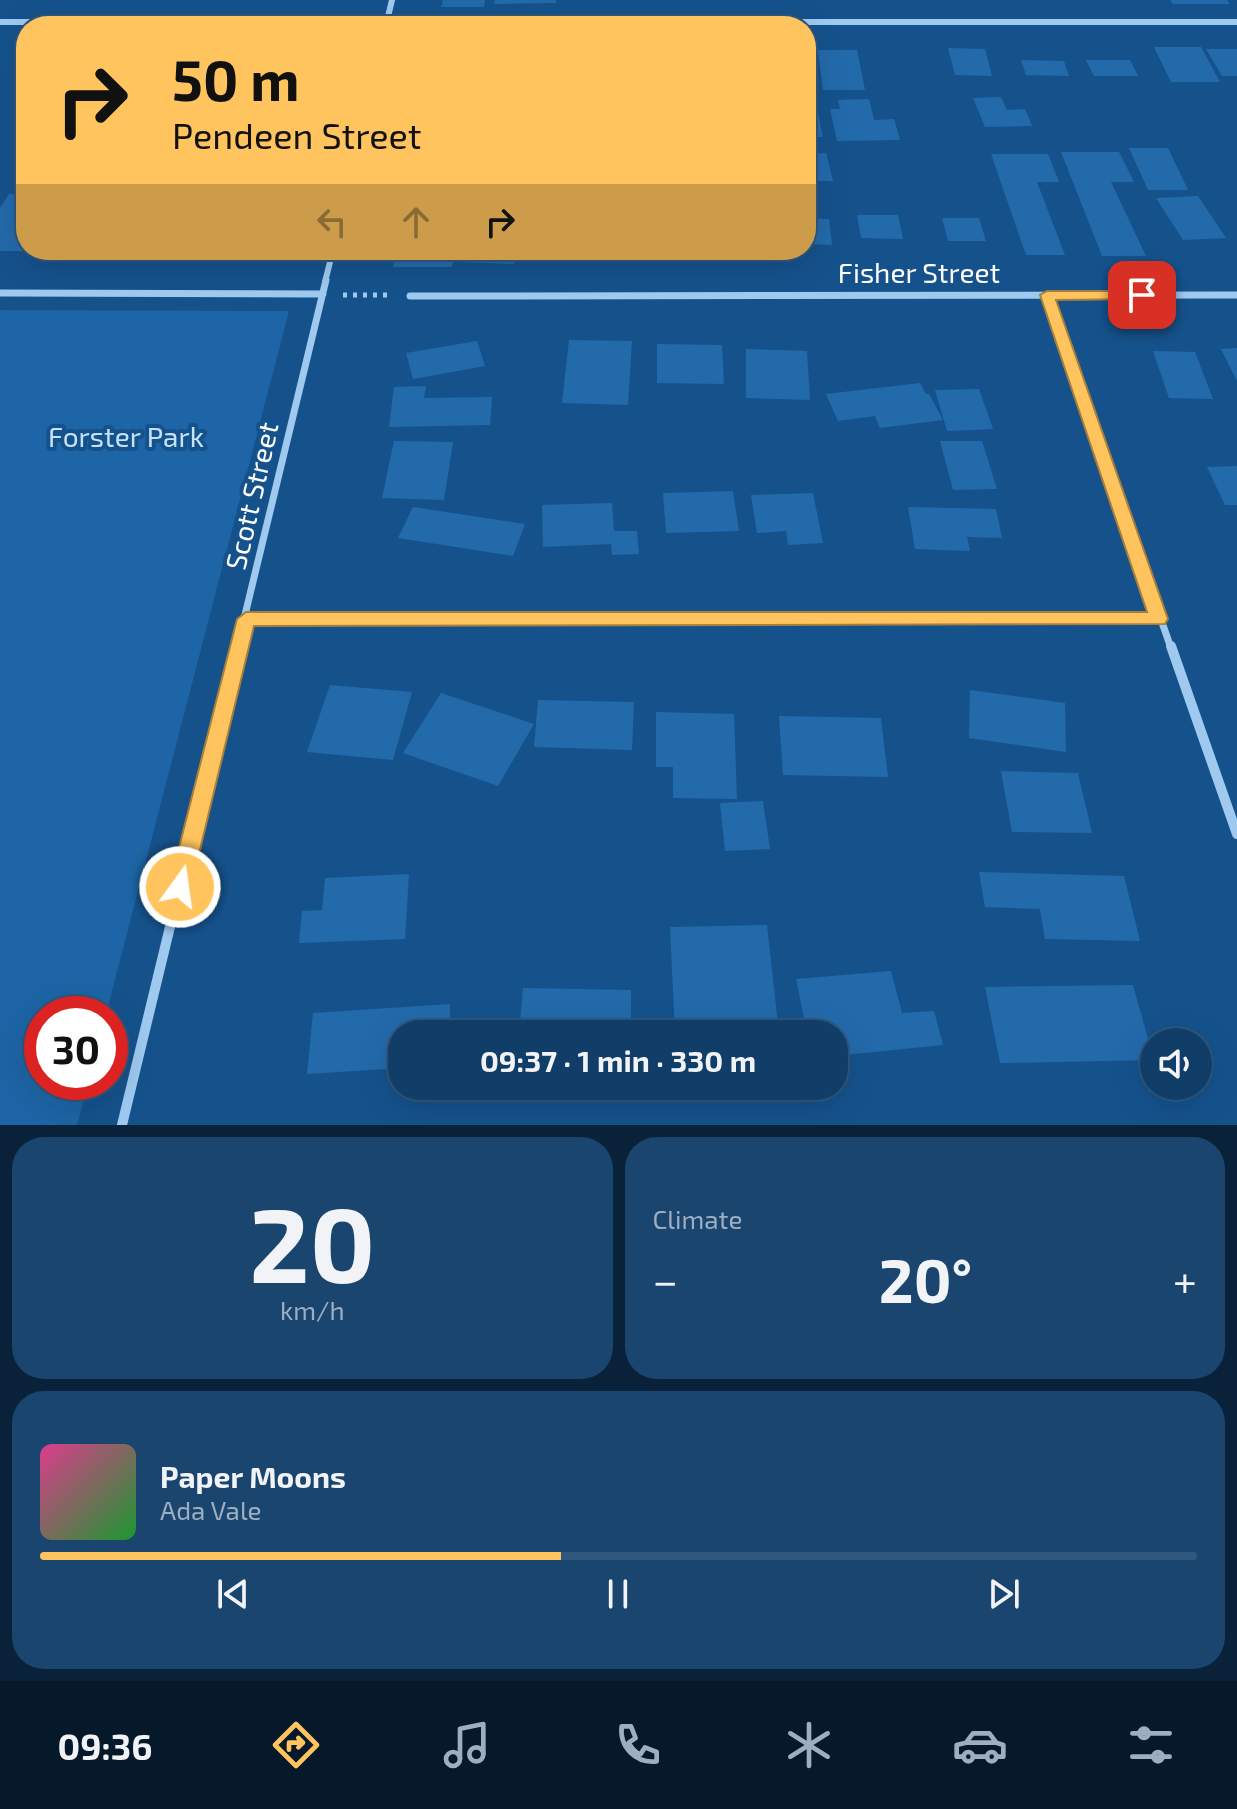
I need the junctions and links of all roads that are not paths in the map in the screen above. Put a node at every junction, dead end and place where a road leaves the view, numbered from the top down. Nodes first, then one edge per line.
1 (1237, 22) edge
2 (816, 23) edge
3 (331, 260) edge
4 (0, 293) edge
5 (323, 294) junction
6 (1047, 295) junction
7 (1237, 295) edge
8 (410, 296) road end
9 (246, 619) junction
10 (1159, 619) junction
11 (1237, 834) edge
12 (122, 1125) edge

1 - 2 street
3 - 5 street, Scott Street
4 - 5 street
5 - 9 street, Scott Street
6 - 7 street, Fisher Street
6 - 8 street, Fisher Street
6 - 10 street
9 - 10 street
9 - 12 street, Scott Street
10 - 11 street

